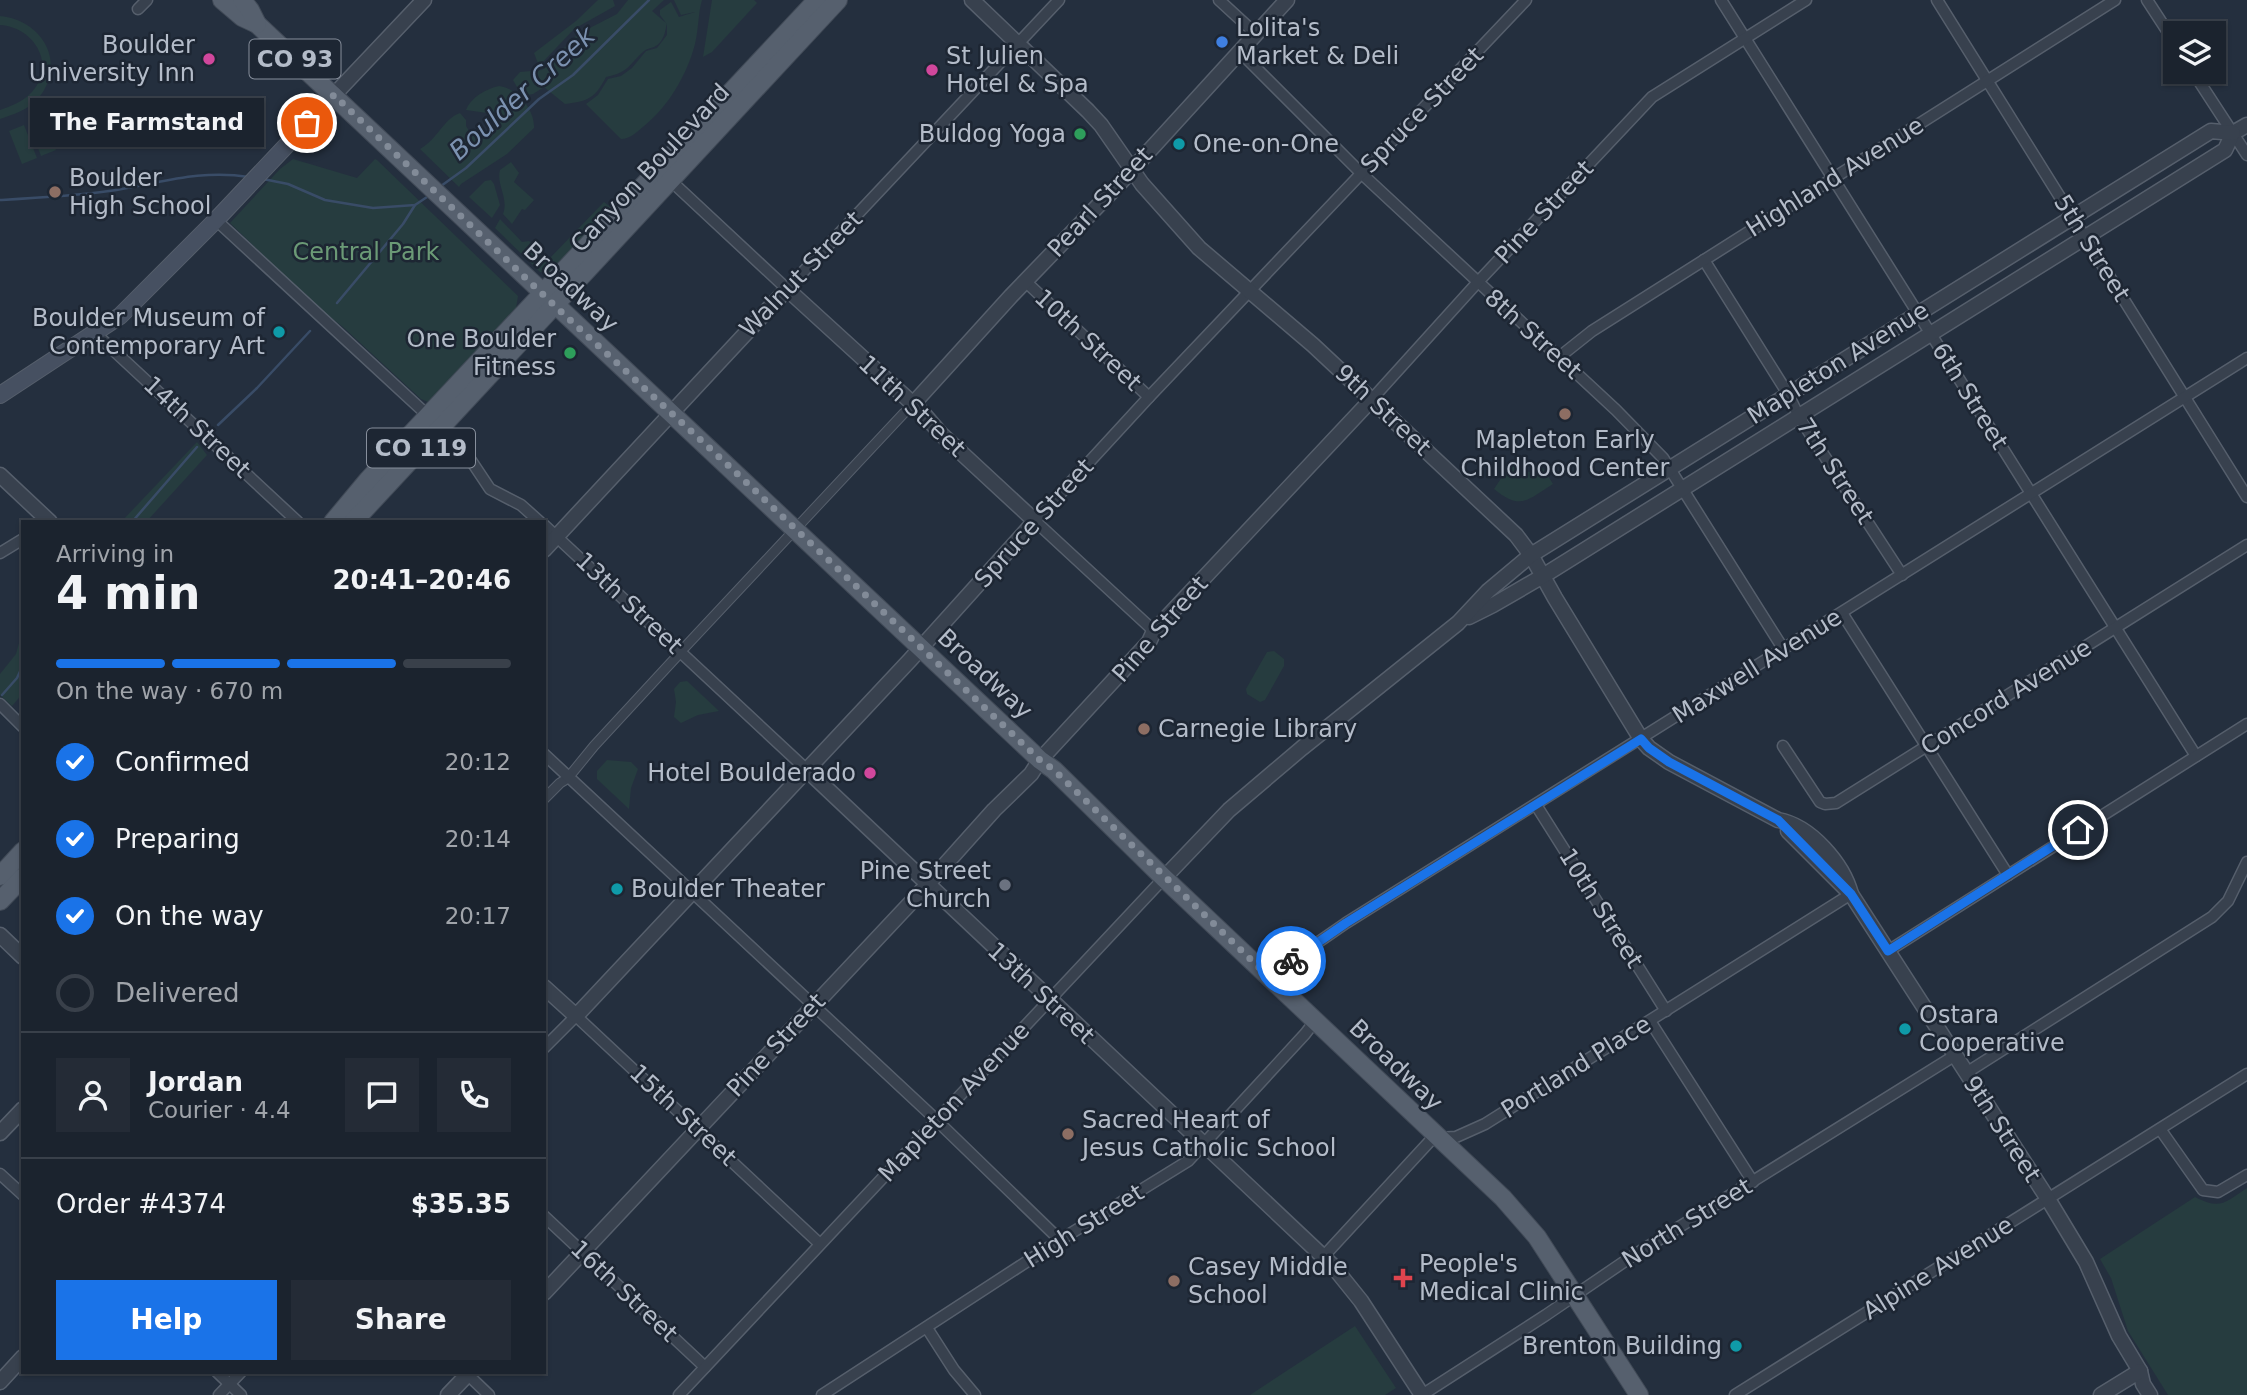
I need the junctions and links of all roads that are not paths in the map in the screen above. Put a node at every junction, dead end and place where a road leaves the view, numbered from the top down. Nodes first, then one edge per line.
1 (147, 0) edge
2 (222, 0) edge
3 (242, 0) edge
4 (424, 0) edge
5 (817, 0) edge
6 (838, 0) edge
7 (972, 0) edge
8 (1059, 0) edge
9 (1219, 0) edge
10 (1287, 0) edge
11 (1526, 0) edge
12 (1721, 0) edge
13 (1806, 0) edge
14 (1937, 0) edge
15 (2115, 0) edge
16 (2147, 0) edge
17 (138, 9) dead end
18 (257, 24) junction
19 (2163, 25) edge
20 (1256, 34) junction
21 (1745, 39) junction
22 (1018, 44) junction
23 (1240, 52) junction
24 (1987, 81) junction
25 (2201, 84) edge
26 (334, 95) junction
27 (2247, 125) edge
28 (2233, 133) junction
29 (2247, 155) edge
30 (1131, 169) junction
31 (1362, 174) junction
32 (1833, 178) junction
33 (670, 180) junction
34 (2072, 218) junction
35 (216, 220) junction
36 (2085, 238) junction
37 (1704, 260) junction
38 (1026, 282) junction
39 (1477, 283) junction
40 (787, 289) junction
41 (1250, 292) junction
42 (541, 293) junction
43 (804, 304) junction
44 (555, 306) junction
45 (766, 310) junction
46 (1918, 313) junction
47 (1930, 333) junction
48 (96, 334) junction
49 (1558, 358) junction
50 (2247, 358) edge
51 (1788, 394) junction
52 (0, 395) edge
53 (1149, 397) junction
54 (2185, 397) junction
55 (1371, 399) junction
56 (908, 408) junction
57 (671, 412) junction
58 (1799, 417) junction
59 (434, 422) junction
60 (1670, 468) junction
61 (0, 475) edge
62 (1682, 489) junction
63 (1004, 493) junction
64 (2031, 493) junction
65 (2247, 497) edge
66 (48, 520) edge
67 (296, 520) edge
68 (335, 520) edge
69 (355, 520) edge
70 (538, 520) edge
71 (1035, 521) junction
72 (546, 527) edge
73 (796, 530) junction
74 (557, 536) junction
75 (21, 540) edge
76 (2247, 545) edge
77 (546, 548) edge
78 (1011, 548) junction
79 (0, 553) edge
80 (1531, 555) junction
81 (1902, 575) junction
82 (1543, 576) junction
83 (1842, 613) junction
84 (1458, 622) junction
85 (2116, 628) junction
86 (1154, 631) junction
87 (920, 647) junction
88 (1784, 650) junction
89 (0, 704) edge
90 (2247, 724) edge
91 (21, 725) edge
92 (1641, 739) junction
93 (1783, 746) dead end
94 (1926, 747) junction
95 (546, 756) edge
96 (2196, 756) junction
97 (1040, 760) junction
98 (802, 766) junction
99 (546, 797) edge
100 (1536, 805) junction
101 (21, 853) edge
102 (2247, 862) edge
103 (2008, 875) junction
104 (0, 876) edge
105 (1164, 878) junction
106 (21, 879) edge
107 (926, 884) junction
108 (692, 892) junction
109 (1851, 894) junction
110 (0, 901) edge
111 (0, 935) edge
112 (1888, 951) junction
113 (21, 955) edge
114 (1268, 976) junction
115 (605, 986) junction
116 (548, 990) edge
117 (1050, 999) junction
118 (813, 1006) junction
119 (1666, 1011) junction
120 (576, 1016) junction
121 (1315, 1021) junction
122 (1650, 1021) junction
123 (546, 1046) edge
124 (1954, 1056) junction
125 (1966, 1073) junction
126 (2247, 1074) edge
127 (21, 1111) edge
128 (937, 1121) junction
129 (697, 1129) junction
130 (2160, 1129) junction
131 (0, 1133) edge
132 (1437, 1138) junction
133 (1202, 1144) junction
134 (0, 1174) edge
135 (2247, 1175) edge
136 (1753, 1182) junction
137 (21, 1193) edge
138 (2048, 1199) junction
139 (546, 1218) edge
140 (1060, 1240) junction
141 (820, 1244) junction
142 (583, 1252) junction
143 (1323, 1257) junction
144 (546, 1291) edge
145 (1576, 1295) junction
146 (927, 1328) junction
147 (21, 1359) edge
148 (705, 1367) junction
149 (2140, 1371) junction
150 (218, 1374) edge
151 (239, 1374) edge
152 (466, 1374) edge
153 (468, 1374) edge
154 (0, 1382) edge
155 (230, 1384) junction
156 (219, 1395) edge
157 (241, 1395) edge
158 (448, 1395) edge
159 (489, 1395) edge
160 (679, 1395) edge
161 (822, 1395) edge
162 (975, 1395) edge
163 (1422, 1395) edge
164 (1639, 1395) edge
165 (1735, 1395) edge
166 (2102, 1395) edge
167 (2150, 1395) edge
168 (2161, 1395) edge

1 - 17 street
2 - 18 main road, Broadway / CO 93
3 - 18 main road, Broadway / CO 93
4 - 26 street
5 - 42 main road, Canyon Boulevard / CO 119
6 - 33 main road, Canyon Boulevard / CO 119
7 - 22 street, 9th Street
8 - 22 street, Walnut Street
9 - 20 street
10 - 20 street, Pearl Street
11 - 31 street, Spruce Street
12 - 21 street, 6th Street
13 - 21 street, Pine Street
14 - 24 street, 5th Street
15 - 24 street, Highland Avenue
16 - 19 street
18 - 26 main road, Broadway / CO 93
20 - 23 street, Pearl Street
21 - 32 street, 6th Street
21 - 39 street, Pine Street
22 - 30 street, 9th Street
22 - 40 street, Walnut Street
23 - 30 street, Pearl Street
23 - 31 street, 8th Street
24 - 32 street, Highland Avenue
24 - 34 street, 5th Street
25 - 28 street
26 - 35 main road
26 - 42 main road, Broadway / CO 93
27 - 28 street, Mapleton Avenue
28 - 29 street
28 - 34 street, Mapleton Avenue
28 - 36 street, Mapleton Avenue
30 - 38 street, Pearl Street
30 - 41 street, 9th Street
31 - 39 street, 8th Street
31 - 41 street, Spruce Street
32 - 37 street, Highland Avenue
32 - 46 street, 6th Street
33 - 40 street, 11th Street
33 - 44 main road, Canyon Boulevard / CO 119
34 - 36 street, 5th Street
34 - 46 street, Mapleton Avenue
35 - 48 main road
35 - 59 street
36 - 47 street, Mapleton Avenue
36 - 54 street, 5th Street
37 - 49 street, Highland Avenue
37 - 51 street, 7th Street
38 - 53 street, 10th Street
38 - 56 street, Pearl Street
39 - 49 street, 8th Street
39 - 55 street, Pine Street
40 - 43 street, 11th Street
40 - 45 street, Walnut Street
41 - 53 street, Spruce Street
41 - 55 street, 9th Street
42 - 44 main road, Broadway / CO 93
42 - 59 main road, Canyon Boulevard / CO 119
43 - 45 street
43 - 56 street, 11th Street
44 - 57 main road, Broadway
44 - 59 main road, Canyon Boulevard / CO 119
45 - 57 street, Walnut Street
46 - 47 street, 6th Street
46 - 51 street, Mapleton Avenue
47 - 58 street, Mapleton Avenue
47 - 64 street, 6th Street
48 - 52 main road
48 - 67 street, 14th Street
49 - 60 street, 8th Street
50 - 54 street, Maxwell Avenue
51 - 58 street, 7th Street
51 - 60 street, Mapleton Avenue
53 - 71 street, Spruce Street
54 - 64 street, Maxwell Avenue
54 - 65 street, 5th Street
55 - 80 street, 9th Street
55 - 86 street, Pine Street
56 - 63 street, 11th Street
56 - 73 street
57 - 73 main road, Broadway
57 - 74 street, Walnut Street
58 - 62 street, Mapleton Avenue
58 - 81 street, 7th Street
59 - 68 main road, Canyon Boulevard / CO 119
59 - 69 main road, Canyon Boulevard / CO 119
59 - 70 street
60 - 62 street, 8th Street
60 - 80 street, Mapleton Avenue
61 - 66 street
62 - 82 street, Mapleton Avenue
62 - 88 street, 8th Street
63 - 71 street, 11th Street
63 - 78 street
64 - 81 street, Maxwell Avenue
64 - 85 street, 6th Street
71 - 78 street, Spruce Street
71 - 86 street, 11th Street
72 - 74 street, 13th Street
73 - 87 main road, Broadway
73 - 99 street
74 - 77 street, Walnut Street
74 - 98 street, 13th Street
75 - 79 street
76 - 85 street, Concord Avenue
78 - 87 street, Spruce Street
80 - 82 street, 9th Street
80 - 84 street, Mapleton Avenue
81 - 83 street, Maxwell Avenue
82 - 84 street, Mapleton Avenue
82 - 92 street, 9th Street
83 - 88 street, Maxwell Avenue
83 - 94 street
84 - 105 street, Mapleton Avenue
85 - 94 street, Concord Avenue
85 - 96 street, 6th Street
86 - 97 street, Pine Street
87 - 97 main road, Broadway
87 - 98 street, Spruce Street
88 - 92 street, Maxwell Avenue
89 - 91 street
90 - 96 street
92 - 100 street, Maxwell Avenue
92 - 109 street, 9th Street
93 - 94 street, Concord Avenue
94 - 103 street
95 - 108 street
96 - 103 street
97 - 105 main road, Broadway
97 - 107 street, Pine Street
98 - 107 street, 13th Street
98 - 108 street, Spruce Street
100 - 114 street, Maxwell Avenue
100 - 119 street, 10th Street
101 - 104 main road
102 - 125 street
103 - 112 street
105 - 114 main road, Broadway
105 - 117 street, Mapleton Avenue
106 - 110 main road
107 - 117 street, 13th Street
107 - 118 street, Pine Street
108 - 115 street, Spruce Street
108 - 118 street
109 - 112 street, 9th Street
109 - 119 street, Portland Place
111 - 113 street
112 - 124 street, 9th Street
114 - 121 main road, Broadway
115 - 116 street
115 - 120 street, Spruce Street
116 - 120 street, 15th Street
117 - 128 street, Mapleton Avenue
117 - 133 street, 13th Street
118 - 128 street
118 - 129 street, Pine Street
119 - 122 street, Portland Place
120 - 123 street, Spruce Street
120 - 129 street, 15th Street
121 - 132 main road, Broadway
121 - 133 street, High Street
122 - 132 street, Portland Place
122 - 136 street
124 - 125 street, 9th Street
124 - 136 street, North Street
125 - 138 street, 9th Street
126 - 130 street, Alpine Avenue
127 - 131 street
128 - 140 street
128 - 141 street, Mapleton Avenue
129 - 141 street, 15th Street
129 - 142 street, Pine Street
130 - 135 street
130 - 138 street, Alpine Avenue
132 - 143 street, Portland Place
132 - 145 main road, Broadway
133 - 140 street, High Street
133 - 143 street, 13th Street
134 - 137 street
136 - 145 street, North Street
138 - 149 street, 9th Street
138 - 165 street, Alpine Avenue
139 - 142 street, 16th Street
140 - 146 street, High Street
141 - 148 street, Mapleton Avenue
142 - 144 street, Pine Street
142 - 148 street, 16th Street
143 - 163 street, 13th Street
145 - 163 street, North Street
145 - 164 main road, Broadway
146 - 161 street, High Street
146 - 162 street
147 - 154 street
148 - 160 street, Mapleton Avenue
149 - 166 street
149 - 167 street, 9th Street
149 - 168 street, 9th Street
150 - 155 street
151 - 155 street
152 - 158 street
153 - 159 street
155 - 156 street
155 - 157 street

